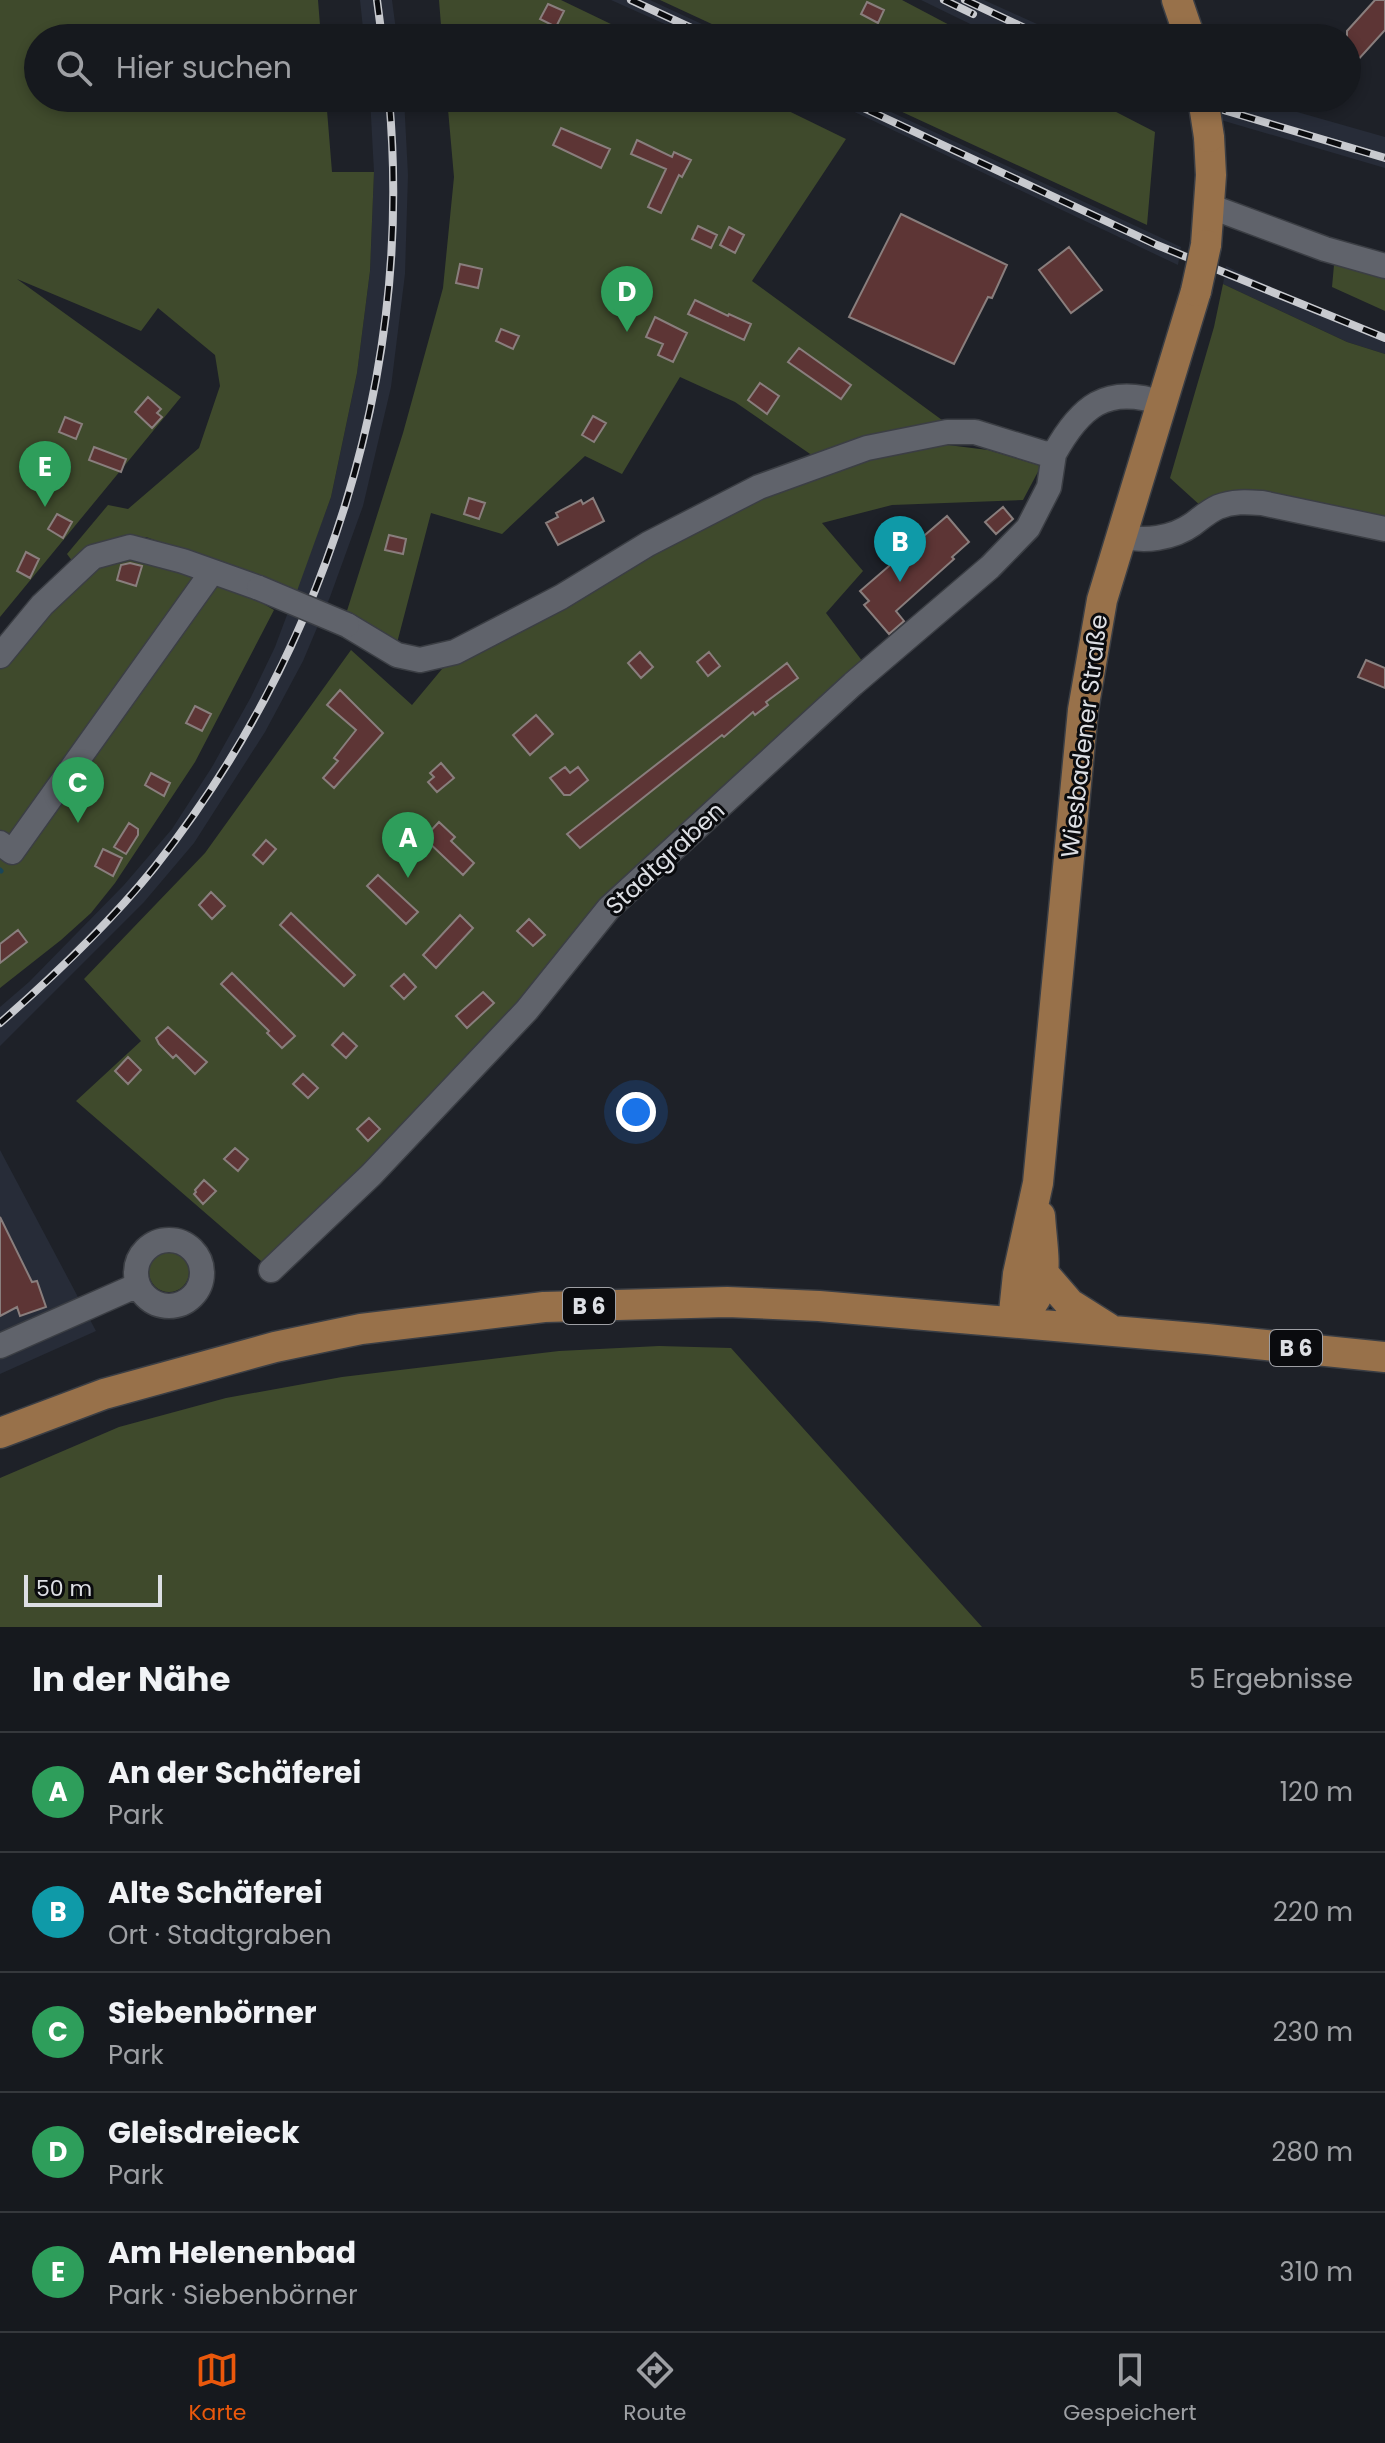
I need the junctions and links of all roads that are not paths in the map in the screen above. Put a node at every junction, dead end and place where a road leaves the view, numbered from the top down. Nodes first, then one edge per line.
1 (1177, 0) edge
2 (1185, 24) edge
3 (1205, 112) edge
4 (1209, 206) junction
5 (1385, 266) edge
6 (1162, 403) junction
7 (1054, 454) junction
8 (1385, 529) edge
9 (1120, 536) junction
10 (212, 572) junction
11 (0, 656) edge
12 (0, 843) edge
13 (1038, 1183) junction
14 (271, 1270) dead end
15 (1044, 1274) junction
16 (138, 1285) dead end
17 (1013, 1322) junction
18 (1113, 1331) junction
19 (0, 1346) edge
20 (1385, 1357) edge
21 (0, 1433) edge

1 - 2 main road
3 - 4 main road, Wiesbadener Straße, bridge
4 - 5 street
4 - 6 main road, Wiesbadener Straße, bridge
6 - 7 street, Stadtgraben
6 - 9 main road, Wiesbadener Straße
7 - 10 street, bridge
7 - 14 street, Stadtgraben
8 - 9 street
9 - 13 main road, Wiesbadener Straße
10 - 11 street
10 - 12 street
13 - 15 main road, Wiesbadener Straße
13 - 17 main road, Wiesbadener Straße
15 - 17 main road, Wiesbadener Straße
15 - 18 main road
16 - 19 street
17 - 18 main road, B 6
17 - 21 main road, B 6
18 - 20 main road, B 6

